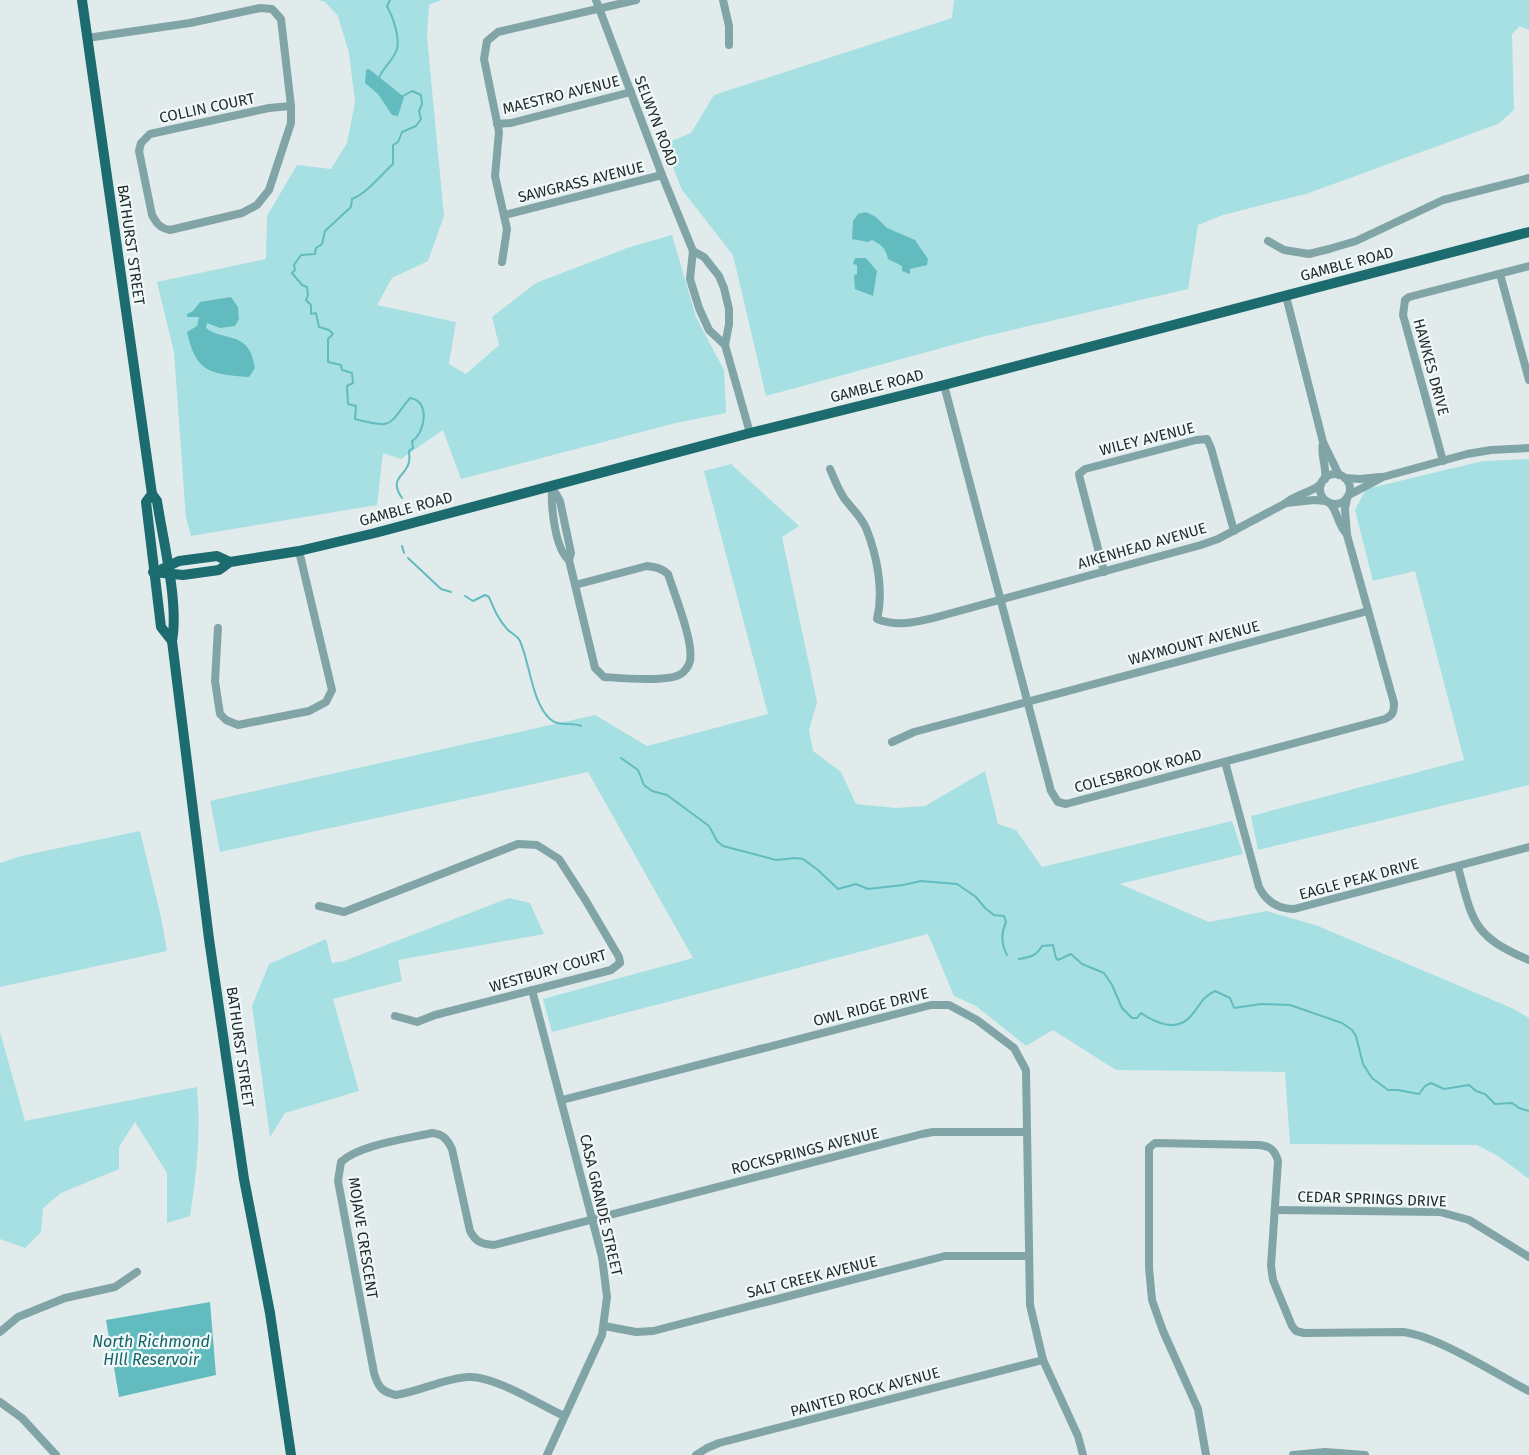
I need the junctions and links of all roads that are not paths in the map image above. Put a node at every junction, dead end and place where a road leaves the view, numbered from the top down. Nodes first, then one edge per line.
1 (82, 0) edge
2 (636, 0) edge
3 (723, 0) edge
4 (598, 4) edge
5 (87, 38) junction
6 (729, 45) dead end
7 (631, 92) junction
8 (291, 106) junction
9 (497, 124) junction
10 (662, 175) junction
11 (1529, 178) edge
12 (506, 215) junction
13 (1529, 232) edge
14 (1268, 241) dead end
15 (693, 252) junction
16 (502, 262) dead end
17 (1529, 266) edge
18 (1500, 274) junction
19 (1286, 296) junction
20 (724, 345) junction
21 (1526, 355) edge
22 (1529, 380) edge
23 (944, 385) junction
24 (750, 433) junction
25 (1323, 442) junction
26 (1529, 448) edge
27 (1443, 461) junction
28 (830, 469) dead end
29 (1342, 477) junction
30 (1383, 477) junction
31 (1323, 481) junction
32 (552, 487) junction
33 (152, 494) junction
34 (1348, 497) junction
35 (1328, 502) junction
36 (1286, 503) junction
37 (1234, 531) junction
38 (1347, 535) junction
39 (299, 550) junction
40 (168, 570) junction
41 (153, 572) junction
42 (1104, 572) junction
43 (575, 585) junction
44 (1000, 599) junction
45 (1368, 611) junction
46 (218, 628) dead end
47 (172, 641) junction
48 (1027, 701) junction
49 (892, 742) dead end
50 (1225, 762) junction
51 (1529, 847) edge
52 (1458, 867) junction
53 (318, 906) dead end
54 (1529, 960) edge
55 (532, 990) junction
56 (395, 1016) dead end
57 (562, 1100) junction
58 (1028, 1132) junction
59 (1275, 1210) junction
60 (592, 1220) junction
61 (1028, 1256) junction
62 (1529, 1257) edge
63 (137, 1272) dead end
64 (604, 1326) junction
65 (0, 1332) edge
66 (1043, 1360) junction
67 (1529, 1391) edge
68 (0, 1402) edge
69 (564, 1416) junction
70 (56, 1455) edge
71 (291, 1455) edge
72 (547, 1455) edge
73 (696, 1455) edge
74 (1083, 1455) edge
75 (1206, 1455) edge
76 (1293, 1455) edge
77 (1365, 1455) edge

1 - 5 main road, BATHURST STREET
2 - 4 street
3 - 6 street
4 - 7 street, SELWYN ROAD
4 - 9 street
5 - 8 street, COLLIN COURT
5 - 33 main road, BATHURST STREET
7 - 9 street, MAESTRO AVENUE
7 - 10 street, SELWYN ROAD
8 - 8 street, COLLIN COURT
9 - 12 street
10 - 12 street, SAWGRASS AVENUE
10 - 15 street, SELWYN ROAD
11 - 14 street
12 - 16 street
13 - 19 main road, GAMBLE ROAD
15 - 20 street, SELWYN ROAD
15 - 20 street, SELWYN ROAD
17 - 18 street, HAWKES DRIVE
18 - 21 street
18 - 27 street, HAWKES DRIVE
19 - 23 main road, GAMBLE ROAD
19 - 25 street
20 - 24 street, SELWYN ROAD
21 - 22 street
23 - 24 main road, GAMBLE ROAD
23 - 44 street, COLESBROOK ROAD
24 - 32 main road, GAMBLE ROAD
25 - 29 street
25 - 31 street
26 - 27 street
27 - 30 street
28 - 44 street, AIKENHEAD AVENUE
29 - 30 street
29 - 31 street
29 - 34 street
30 - 34 street
31 - 35 street
31 - 36 street, AIKENHEAD AVENUE
32 - 39 main road, GAMBLE ROAD
32 - 43 street
33 - 40 main road, BATHURST STREET
33 - 41 main road, BATHURST STREET
34 - 35 street
34 - 38 street, COLESBROOK ROAD
35 - 36 street, AIKENHEAD AVENUE
35 - 38 street, COLESBROOK ROAD
36 - 37 street, AIKENHEAD AVENUE
37 - 42 street, AIKENHEAD AVENUE
37 - 42 street, WILEY AVENUE
38 - 45 street, COLESBROOK ROAD
39 - 40 main road, GAMBLE ROAD
39 - 46 street
40 - 41 main road, GAMBLE ROAD
40 - 47 main road, BATHURST STREET
41 - 47 main road, BATHURST STREET
42 - 44 street, AIKENHEAD AVENUE
43 - 43 street
44 - 48 street, COLESBROOK ROAD
45 - 48 street, WAYMOUNT AVENUE
45 - 50 street, COLESBROOK ROAD
47 - 71 main road, BATHURST STREET
48 - 49 street, WAYMOUNT AVENUE
48 - 50 street, COLESBROOK ROAD
50 - 52 street, EAGLE PEAK DRIVE
51 - 52 street, EAGLE PEAK DRIVE
52 - 54 street
53 - 55 street, WESTBURY COURT
55 - 56 street, WESTBURY COURT
55 - 57 street, CASA GRANDE STREET
57 - 58 street, OWL RIDGE DRIVE
57 - 60 street, CASA GRANDE STREET
58 - 60 street, ROCKSPRINGS AVENUE
58 - 61 street, OWL RIDGE DRIVE
59 - 62 street, CEDAR SPRINGS DRIVE
59 - 67 street
59 - 75 street
60 - 64 street, CASA GRANDE STREET
60 - 69 street, MOJAVE CRESCENT
61 - 64 street, SALT CREEK AVENUE
61 - 66 street, OWL RIDGE DRIVE
63 - 65 street
64 - 69 street, CASA GRANDE STREET
66 - 73 street, PAINTED ROCK AVENUE
66 - 74 street, OWL RIDGE DRIVE
68 - 70 street
69 - 72 street, CASA GRANDE STREET
76 - 77 street

